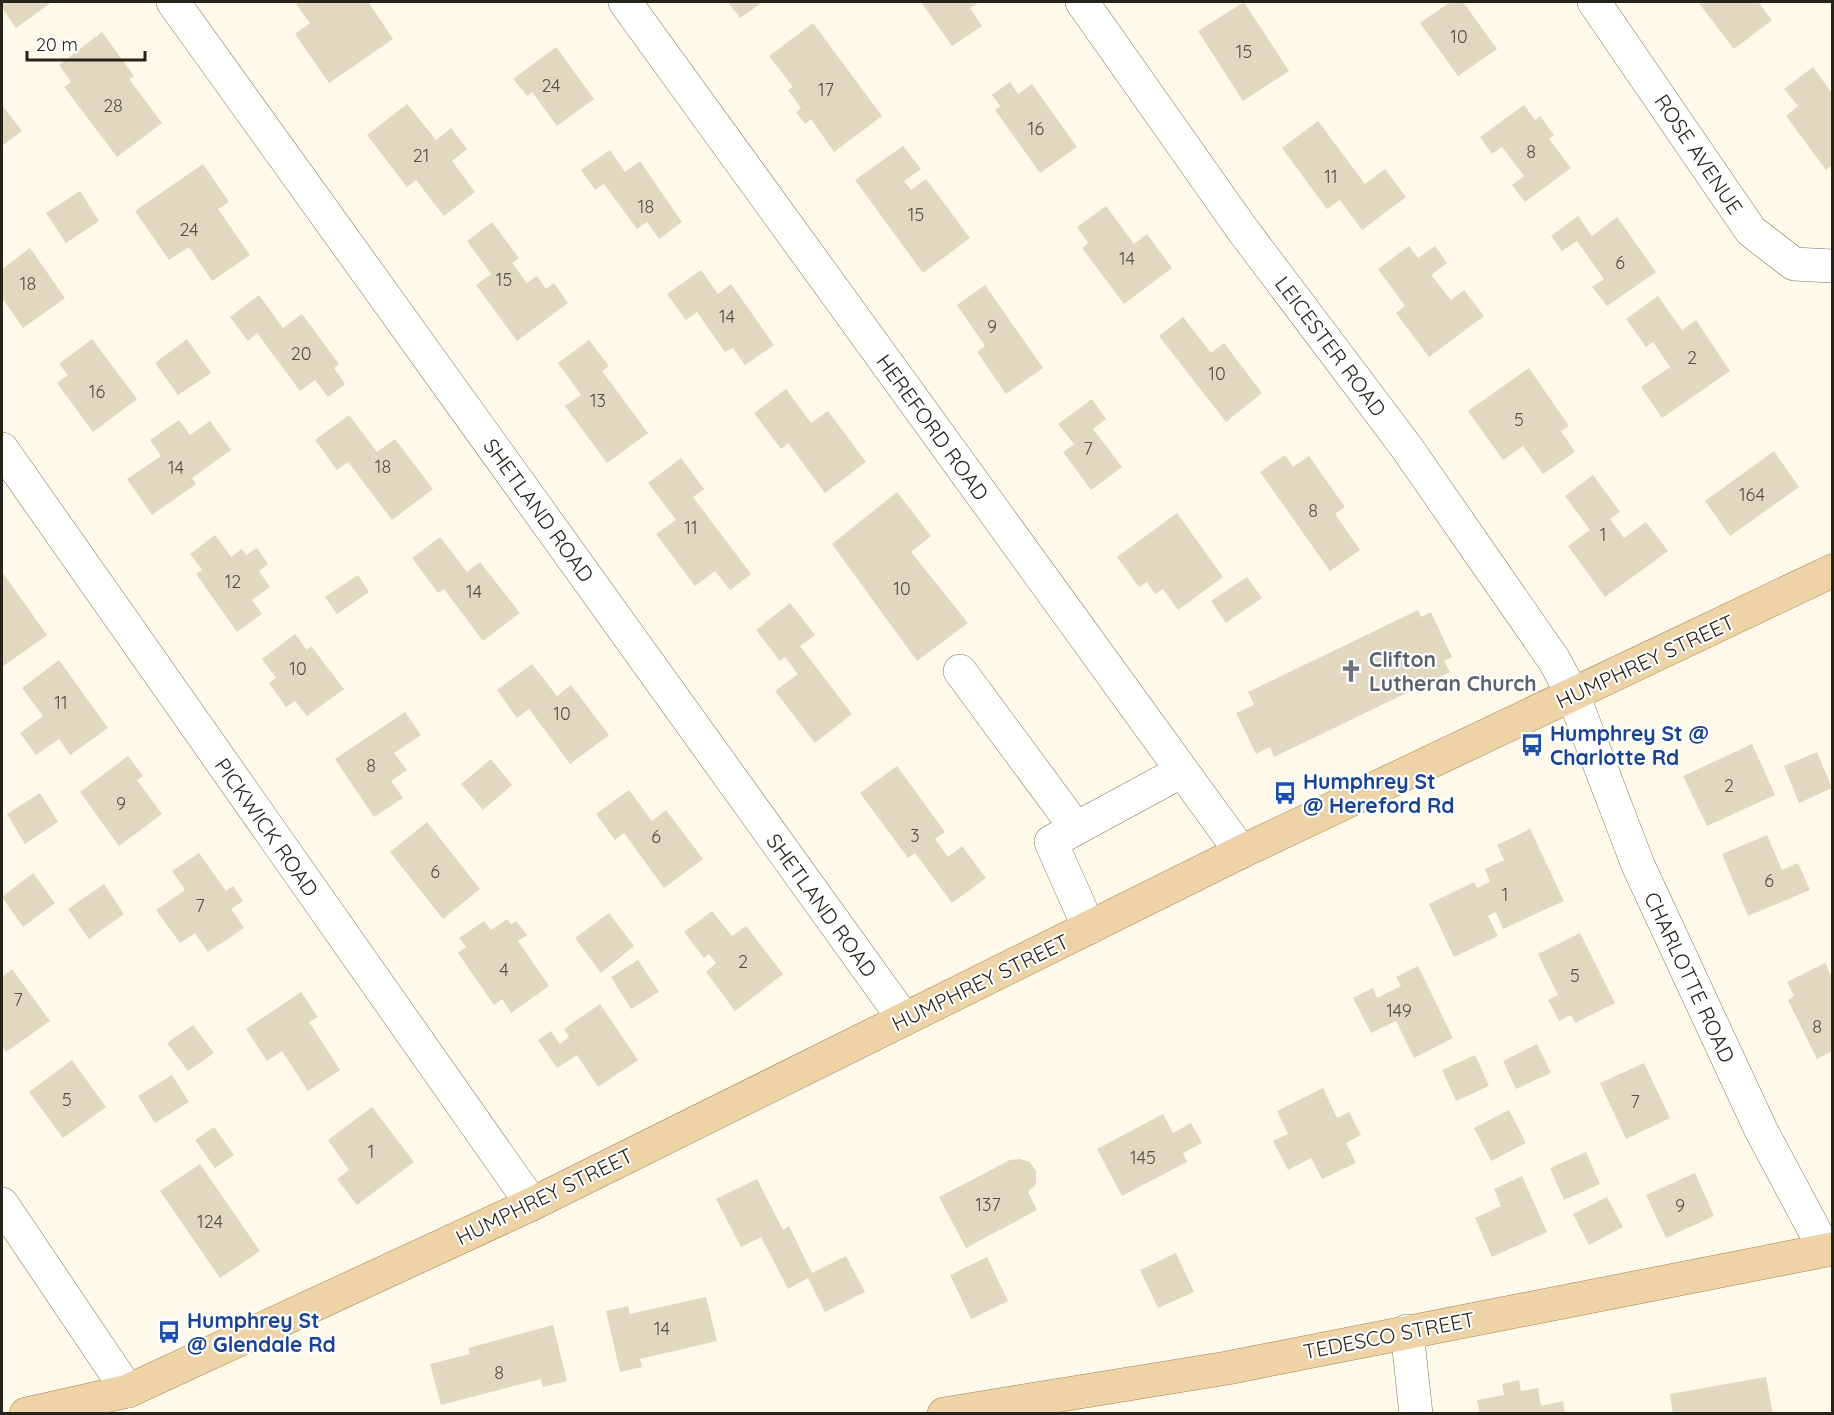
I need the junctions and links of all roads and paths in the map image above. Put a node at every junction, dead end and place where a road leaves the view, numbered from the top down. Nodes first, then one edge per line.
1 (173, 2) edge
2 (626, 2) edge
3 (1082, 2) edge
4 (1594, 2) edge
5 (1833, 266) edge
6 (2, 449) edge
7 (1833, 571) edge
8 (960, 671) dead end
9 (1573, 695) junction
10 (1182, 771) junction
11 (1076, 828) junction
12 (1241, 852) junction
13 (1089, 928) junction
14 (904, 1019) junction
15 (2, 1204) edge
16 (532, 1204) junction
17 (1829, 1250) edge
18 (1407, 1332) junction
19 (117, 1402) edge
20 (26, 1413) edge
21 (944, 1413) edge
22 (1416, 1413) edge

1 - 14 street, SHETLAND ROAD
2 - 10 street, HEREFORD ROAD
3 - 9 street, LEICESTER ROAD
4 - 5 street, ROSE AVENUE
6 - 16 street, PICKWICK ROAD
7 - 9 main road, HUMPHREY STREET
8 - 11 street
9 - 12 main road, HUMPHREY STREET
9 - 17 street, CHARLOTTE ROAD
10 - 11 street
10 - 12 street, HEREFORD ROAD
11 - 13 street
12 - 13 main road, HUMPHREY STREET
13 - 14 main road, HUMPHREY STREET
14 - 16 main road, HUMPHREY STREET
15 - 19 street
16 - 19 main road, HUMPHREY STREET
17 - 18 main road, TEDESCO STREET
18 - 21 main road, TEDESCO STREET
18 - 22 street
19 - 20 main road, HUMPHREY STREET

